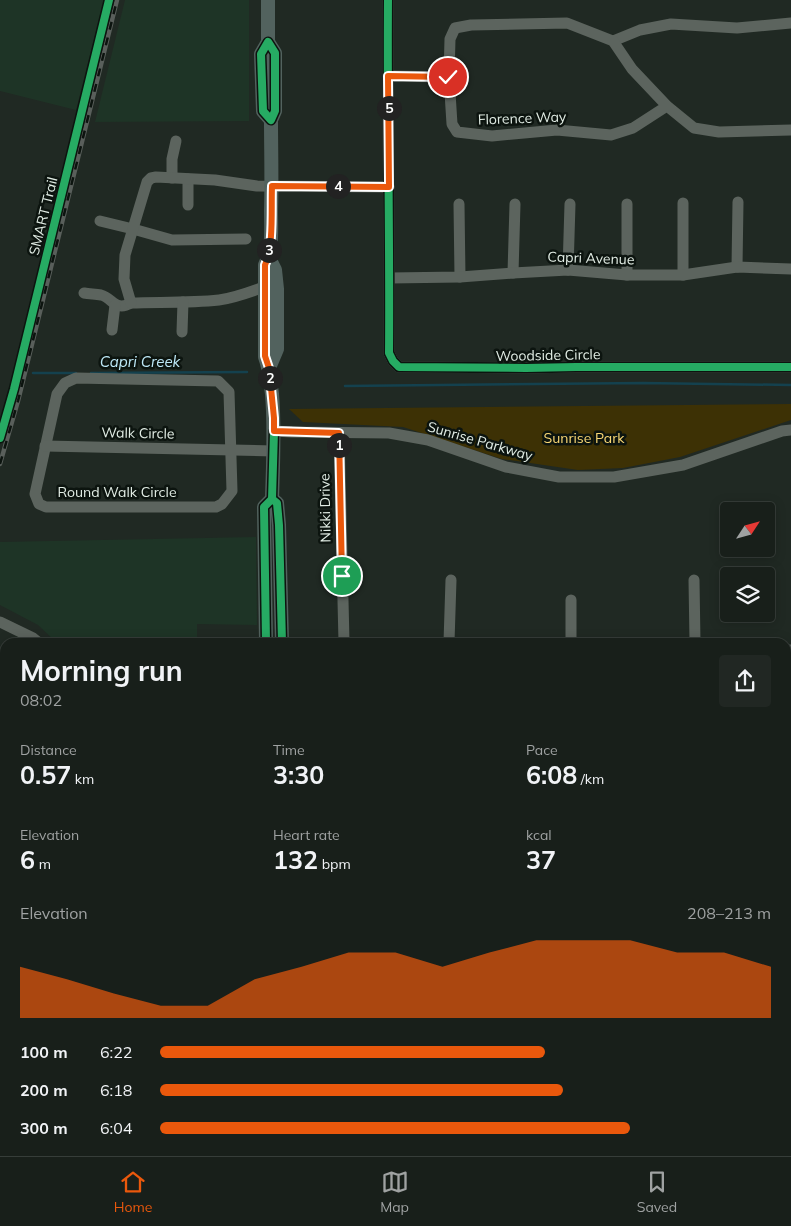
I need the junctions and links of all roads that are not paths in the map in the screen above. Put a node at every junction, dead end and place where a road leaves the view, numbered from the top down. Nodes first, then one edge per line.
1 (268, 0) edge
2 (388, 0) edge
3 (791, 23) edge
4 (614, 41) junction
5 (388, 76) junction
6 (448, 77) junction
7 (667, 106) junction
8 (791, 130) edge
9 (176, 141) dead end
10 (172, 178) junction
11 (188, 179) junction
12 (272, 186) junction
13 (389, 187) junction
14 (738, 202) dead end
15 (683, 203) dead end
16 (459, 204) dead end
17 (515, 204) dead end
18 (570, 204) dead end
19 (627, 204) dead end
20 (188, 205) dead end
21 (100, 221) dead end
22 (133, 229) junction
23 (246, 239) dead end
24 (268, 258) junction
25 (737, 267) junction
26 (791, 269) edge
27 (568, 270) junction
28 (513, 273) junction
29 (627, 275) junction
30 (683, 275) junction
31 (460, 277) junction
32 (390, 278) junction
33 (264, 287) junction
34 (84, 293) dead end
35 (183, 302) junction
36 (131, 304) junction
37 (115, 305) junction
38 (112, 330) dead end
39 (182, 332) dead end
40 (791, 366) edge
41 (269, 368) junction
42 (791, 430) edge
43 (274, 431) junction
44 (339, 433) junction
45 (45, 446) junction
46 (232, 450) junction
47 (274, 451) junction
48 (272, 498) junction
49 (451, 580) dead end
50 (694, 580) dead end
51 (571, 600) dead end
52 (0, 622) edge
53 (33, 638) edge
54 (266, 638) edge
55 (282, 638) edge
56 (344, 638) edge
57 (449, 638) edge
58 (572, 638) edge
59 (695, 638) edge

1 - 12 main road
2 - 5 street
3 - 4 street
4 - 6 street, Florence Way
4 - 7 street
5 - 6 street
5 - 13 street
6 - 7 street, Florence Way
7 - 8 street
9 - 10 street
10 - 11 street
10 - 22 street
11 - 12 street
11 - 20 street
12 - 13 street
12 - 24 main road
13 - 32 street
14 - 25 street
15 - 30 street
16 - 31 street
17 - 28 street
18 - 27 street
19 - 29 street
21 - 22 street
22 - 23 street
22 - 36 street
24 - 33 main road
24 - 41 main road
25 - 26 street, Capri Avenue
25 - 30 street, Capri Avenue
27 - 28 street, Capri Avenue
27 - 29 street, Capri Avenue
28 - 31 street, Capri Avenue
29 - 30 street, Capri Avenue
31 - 32 street, Capri Avenue
32 - 40 street, Woodside Circle
33 - 35 street
33 - 41 main road
34 - 37 street
35 - 36 street
35 - 39 street
36 - 37 street
37 - 38 street
41 - 43 main road
42 - 44 street, Sunrise Parkway
43 - 44 street, Sunrise Parkway
43 - 47 main road
44 - 56 street, Nikki Drive
45 - 46 street, Walk Circle
45 - 46 street, Round Walk Circle
45 - 46 street, Round Walk Circle
46 - 47 street
47 - 48 main road
48 - 54 main road
48 - 55 main road
49 - 57 street
50 - 59 street
51 - 58 street
52 - 53 street

